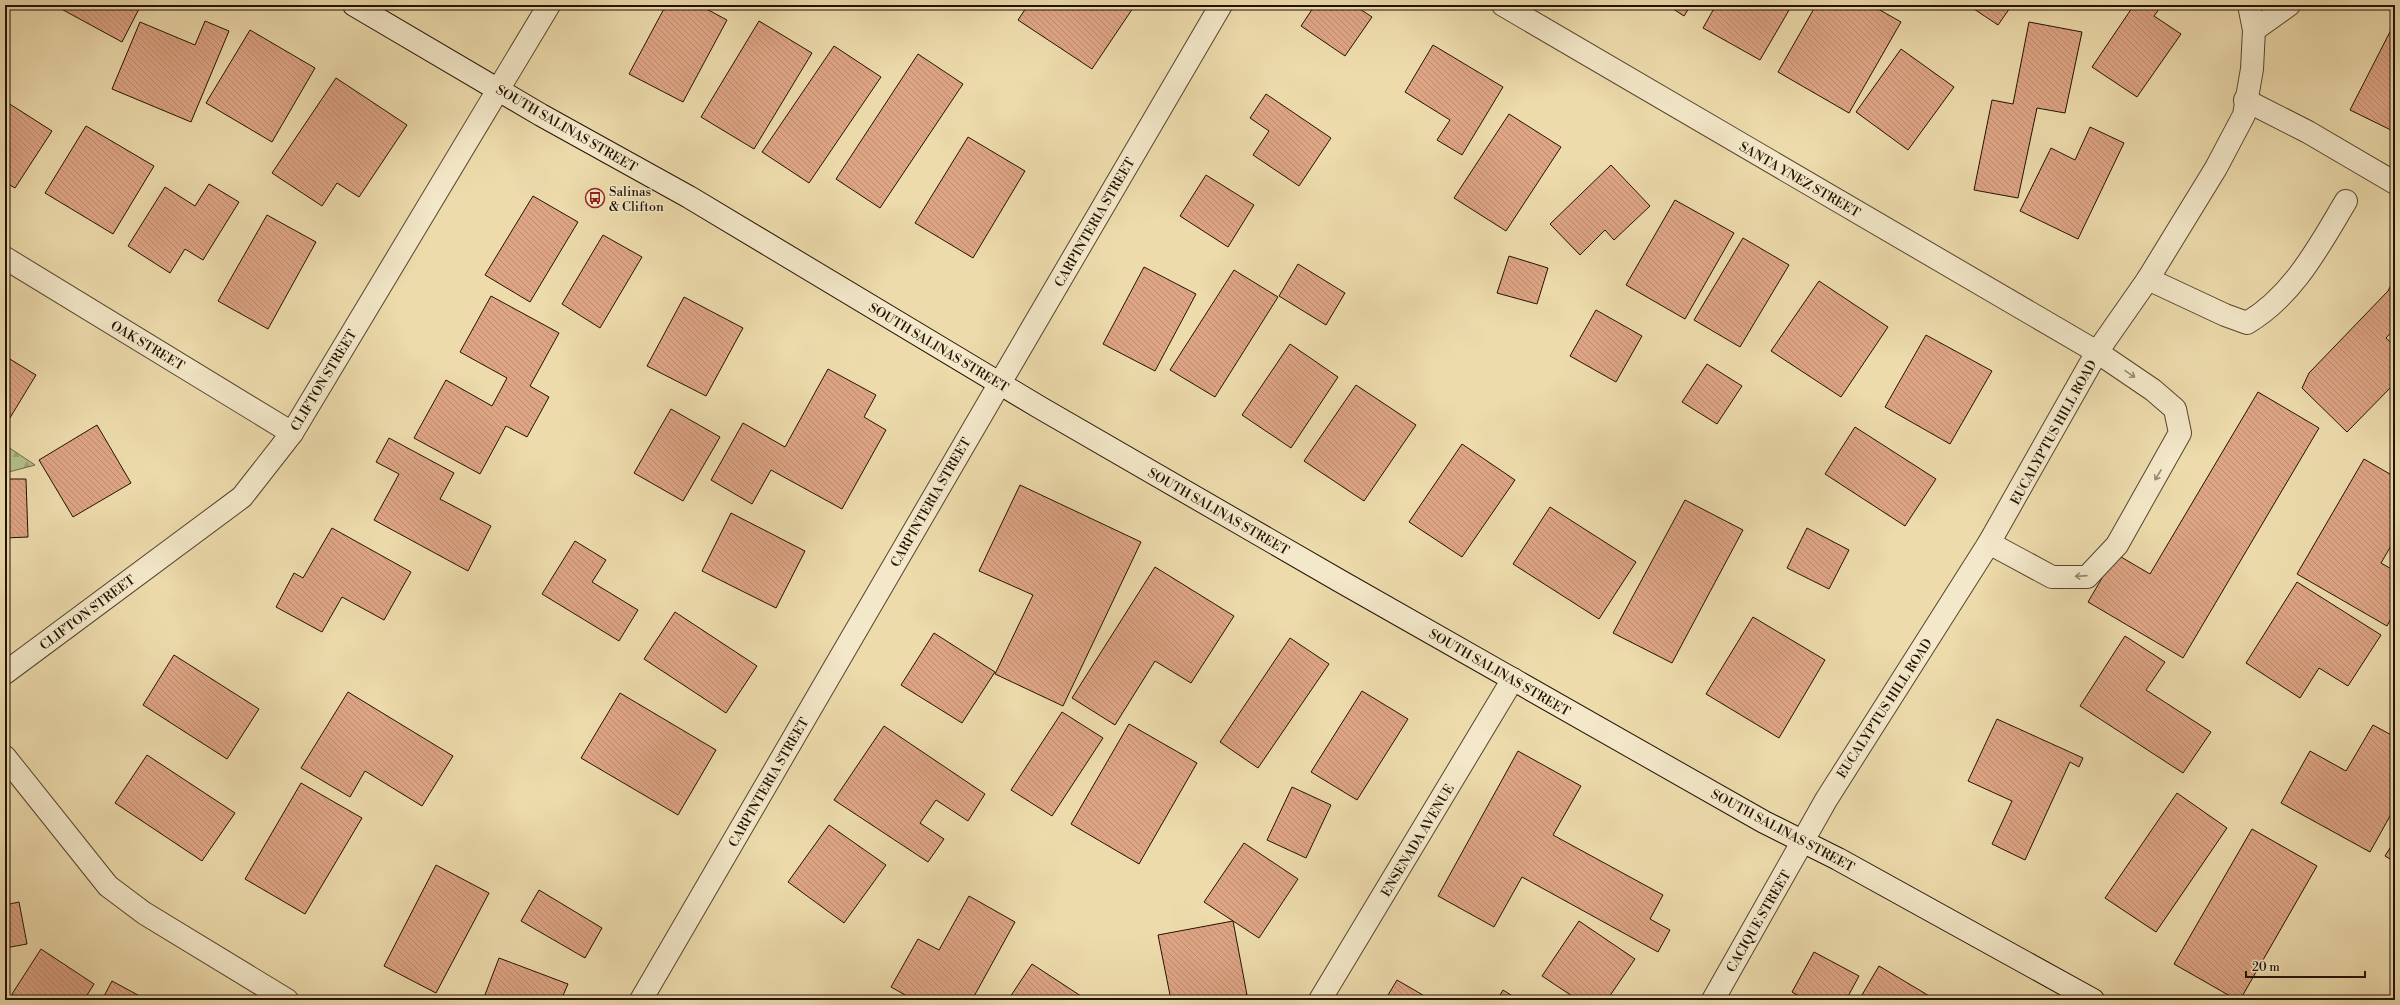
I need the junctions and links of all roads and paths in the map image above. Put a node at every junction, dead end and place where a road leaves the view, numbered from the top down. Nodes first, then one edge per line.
1 (354, 5) edge
2 (549, 5) edge
3 (1220, 5) edge
4 (1503, 5) edge
5 (2249, 5) edge
6 (2289, 5) edge
7 (2254, 30) junction
8 (499, 90) junction
9 (2246, 100) junction
10 (2395, 183) edge
11 (2346, 201) dead end
12 (5, 258) edge
13 (2148, 279) junction
14 (2098, 352) junction
15 (1000, 383) junction
16 (292, 433) junction
17 (1989, 544) junction
18 (5, 673) edge
19 (1513, 679) junction
20 (5, 756) edge
21 (1802, 842) junction
22 (287, 1000) edge
23 (641, 1000) edge
24 (1320, 1000) edge
25 (1713, 1000) edge
26 (2093, 1000) edge

1 - 8 street, SOUTH SALINAS STREET
2 - 8 street, CLIFTON STREET
3 - 15 street, CARPINTERIA STREET
4 - 14 street, SANTA YNEZ STREET
5 - 7 street, EUCALYPTUS HILL ROAD
6 - 7 street
7 - 9 street, EUCALYPTUS HILL ROAD
8 - 15 street, SOUTH SALINAS STREET
8 - 16 street, CLIFTON STREET
9 - 10 street
9 - 13 street, EUCALYPTUS HILL ROAD
11 - 13 street
12 - 16 street, OAK STREET
13 - 14 street, EUCALYPTUS HILL ROAD
14 - 17 street, EUCALYPTUS HILL ROAD
14 -> 17 street, SANTA YNEZ STREET
15 - 19 street, SOUTH SALINAS STREET
15 - 23 street, CARPINTERIA STREET
16 - 18 street, CLIFTON STREET
17 - 21 street, EUCALYPTUS HILL ROAD
19 - 21 street, SOUTH SALINAS STREET
19 - 24 street, ENSENADA AVENUE
20 - 22 street
21 - 25 street, CACIQUE STREET
21 - 26 street, SOUTH SALINAS STREET

